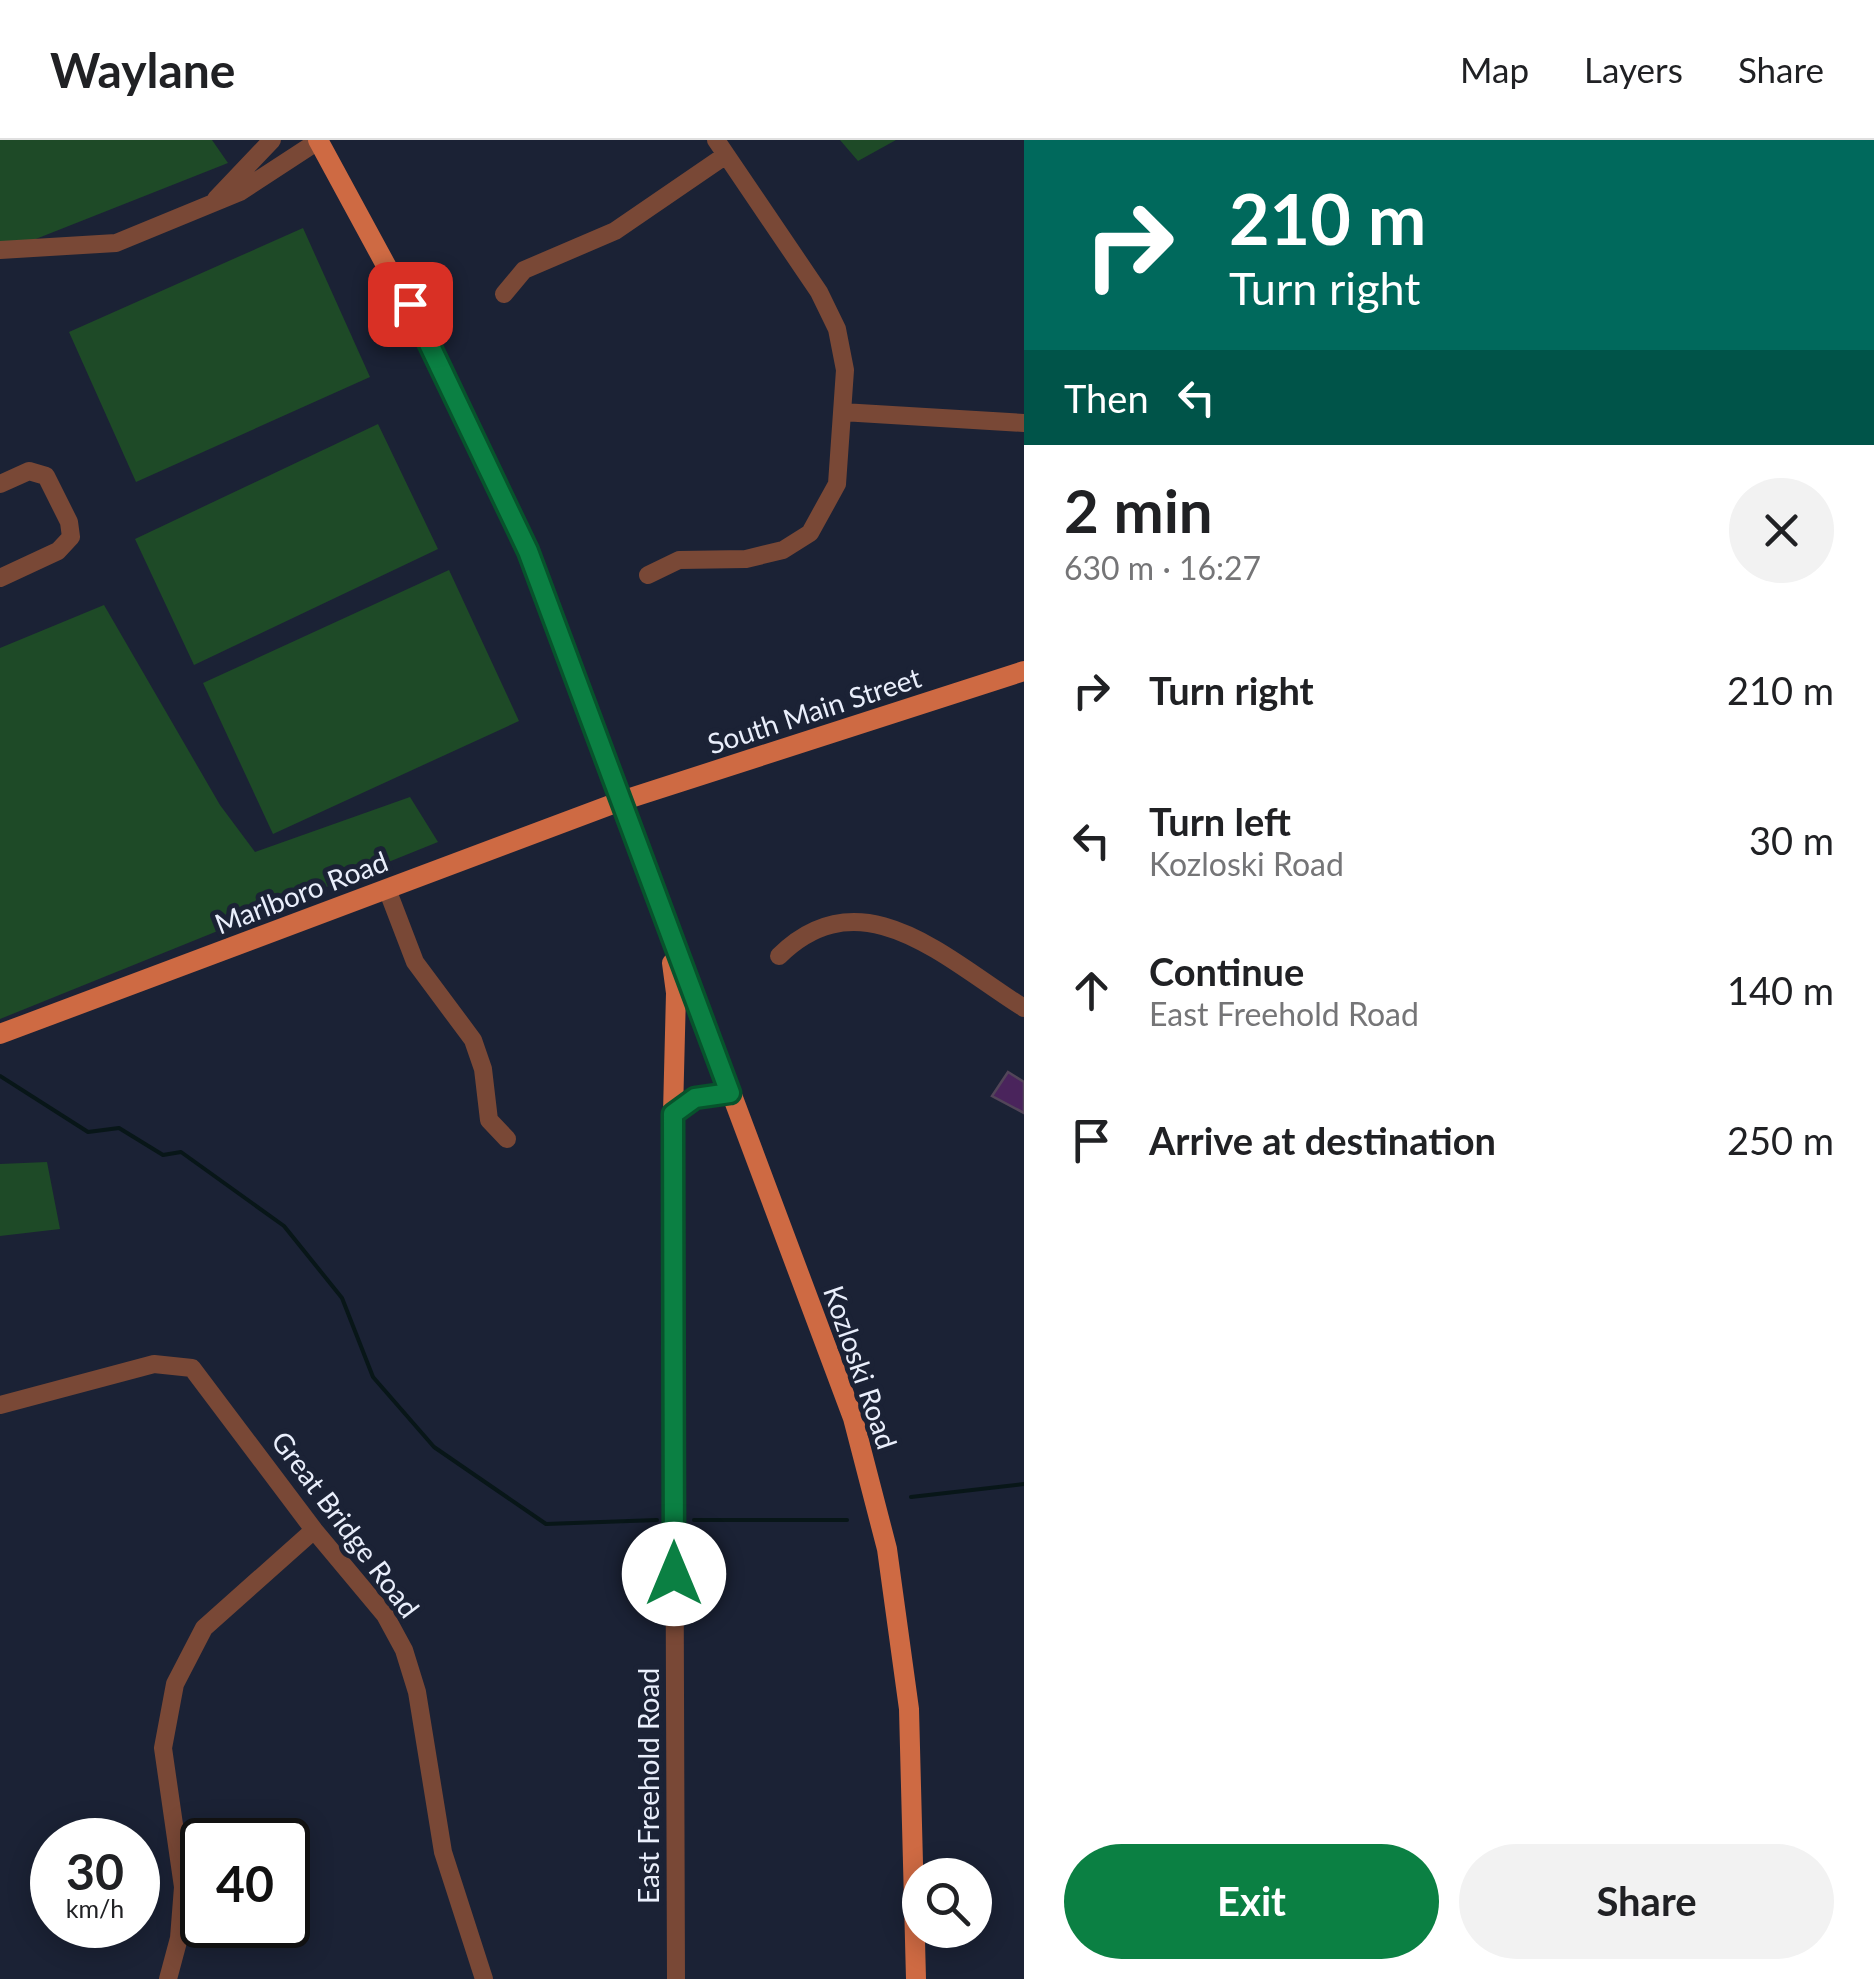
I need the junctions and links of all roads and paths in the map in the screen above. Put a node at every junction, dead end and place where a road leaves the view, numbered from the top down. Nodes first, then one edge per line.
1 (272, 140) edge
2 (318, 140) edge
3 (721, 147) edge
4 (209, 206) junction
5 (0, 250) edge
6 (504, 294) dead end
7 (842, 412) junction
8 (1024, 424) edge
9 (0, 484) edge
10 (648, 575) dead end
11 (0, 578) edge
12 (1024, 671) edge
13 (621, 802) junction
14 (388, 889) junction
15 (665, 922) junction
16 (779, 956) dead end
17 (1024, 1008) edge
18 (0, 1034) edge
19 (730, 1093) junction
20 (673, 1114) junction
21 (507, 1140) dead end
22 (0, 1404) edge
23 (314, 1530) junction
24 (920, 1977) edge
25 (168, 1979) edge
26 (484, 1979) edge
27 (676, 1979) edge

1 - 4 street
2 - 4 street
2 - 13 main road
3 - 6 street
3 - 7 street
4 - 5 street
7 - 8 street
7 - 10 street
9 - 11 street
12 - 13 main road, South Main Street
13 - 14 main road, Marlboro Road
13 - 15 main road, Kozloski Road
14 - 18 main road, Marlboro Road
14 - 21 street
15 - 19 main road, Kozloski Road
15 - 20 main road
16 - 17 street
19 - 20 main road
19 - 24 main road, Kozloski Road
20 - 27 street, East Freehold Road
22 - 23 street, Great Bridge Road
23 - 25 street
23 - 26 street, Great Bridge Road

